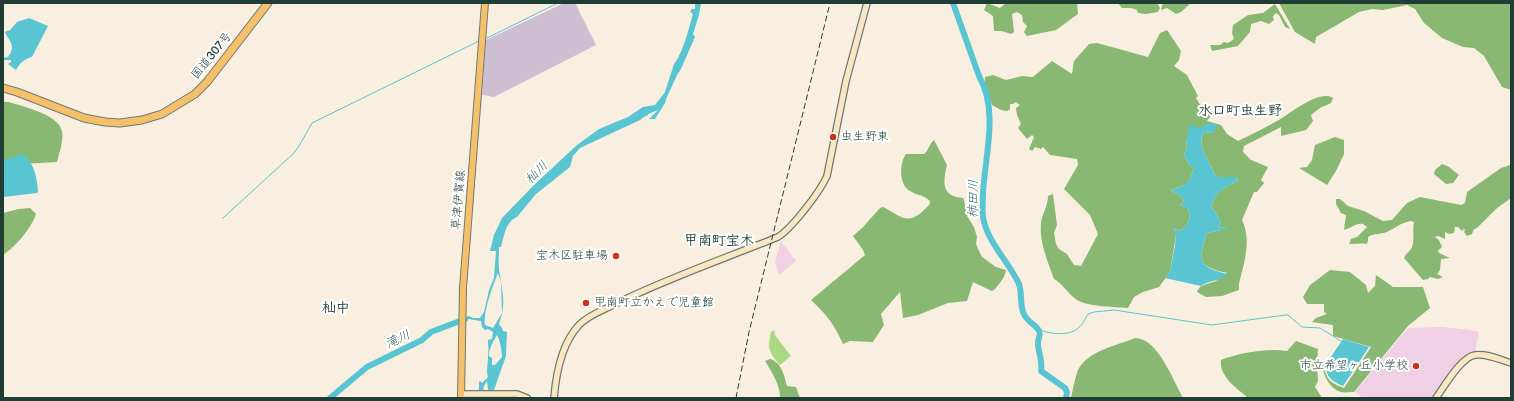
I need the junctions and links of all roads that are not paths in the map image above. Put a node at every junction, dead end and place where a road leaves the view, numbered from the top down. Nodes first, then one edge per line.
1 (268, 3) edge
2 (485, 3) edge
3 (867, 3) edge
4 (3, 88) edge
5 (1511, 363) edge
6 (461, 396) edge
7 (527, 398) edge
8 (554, 398) edge
9 (1436, 398) edge

1 - 4 highway, 国道307号
2 - 6 main road, 草津伊賀線
3 - 8 street
5 - 9 street
6 - 7 street

